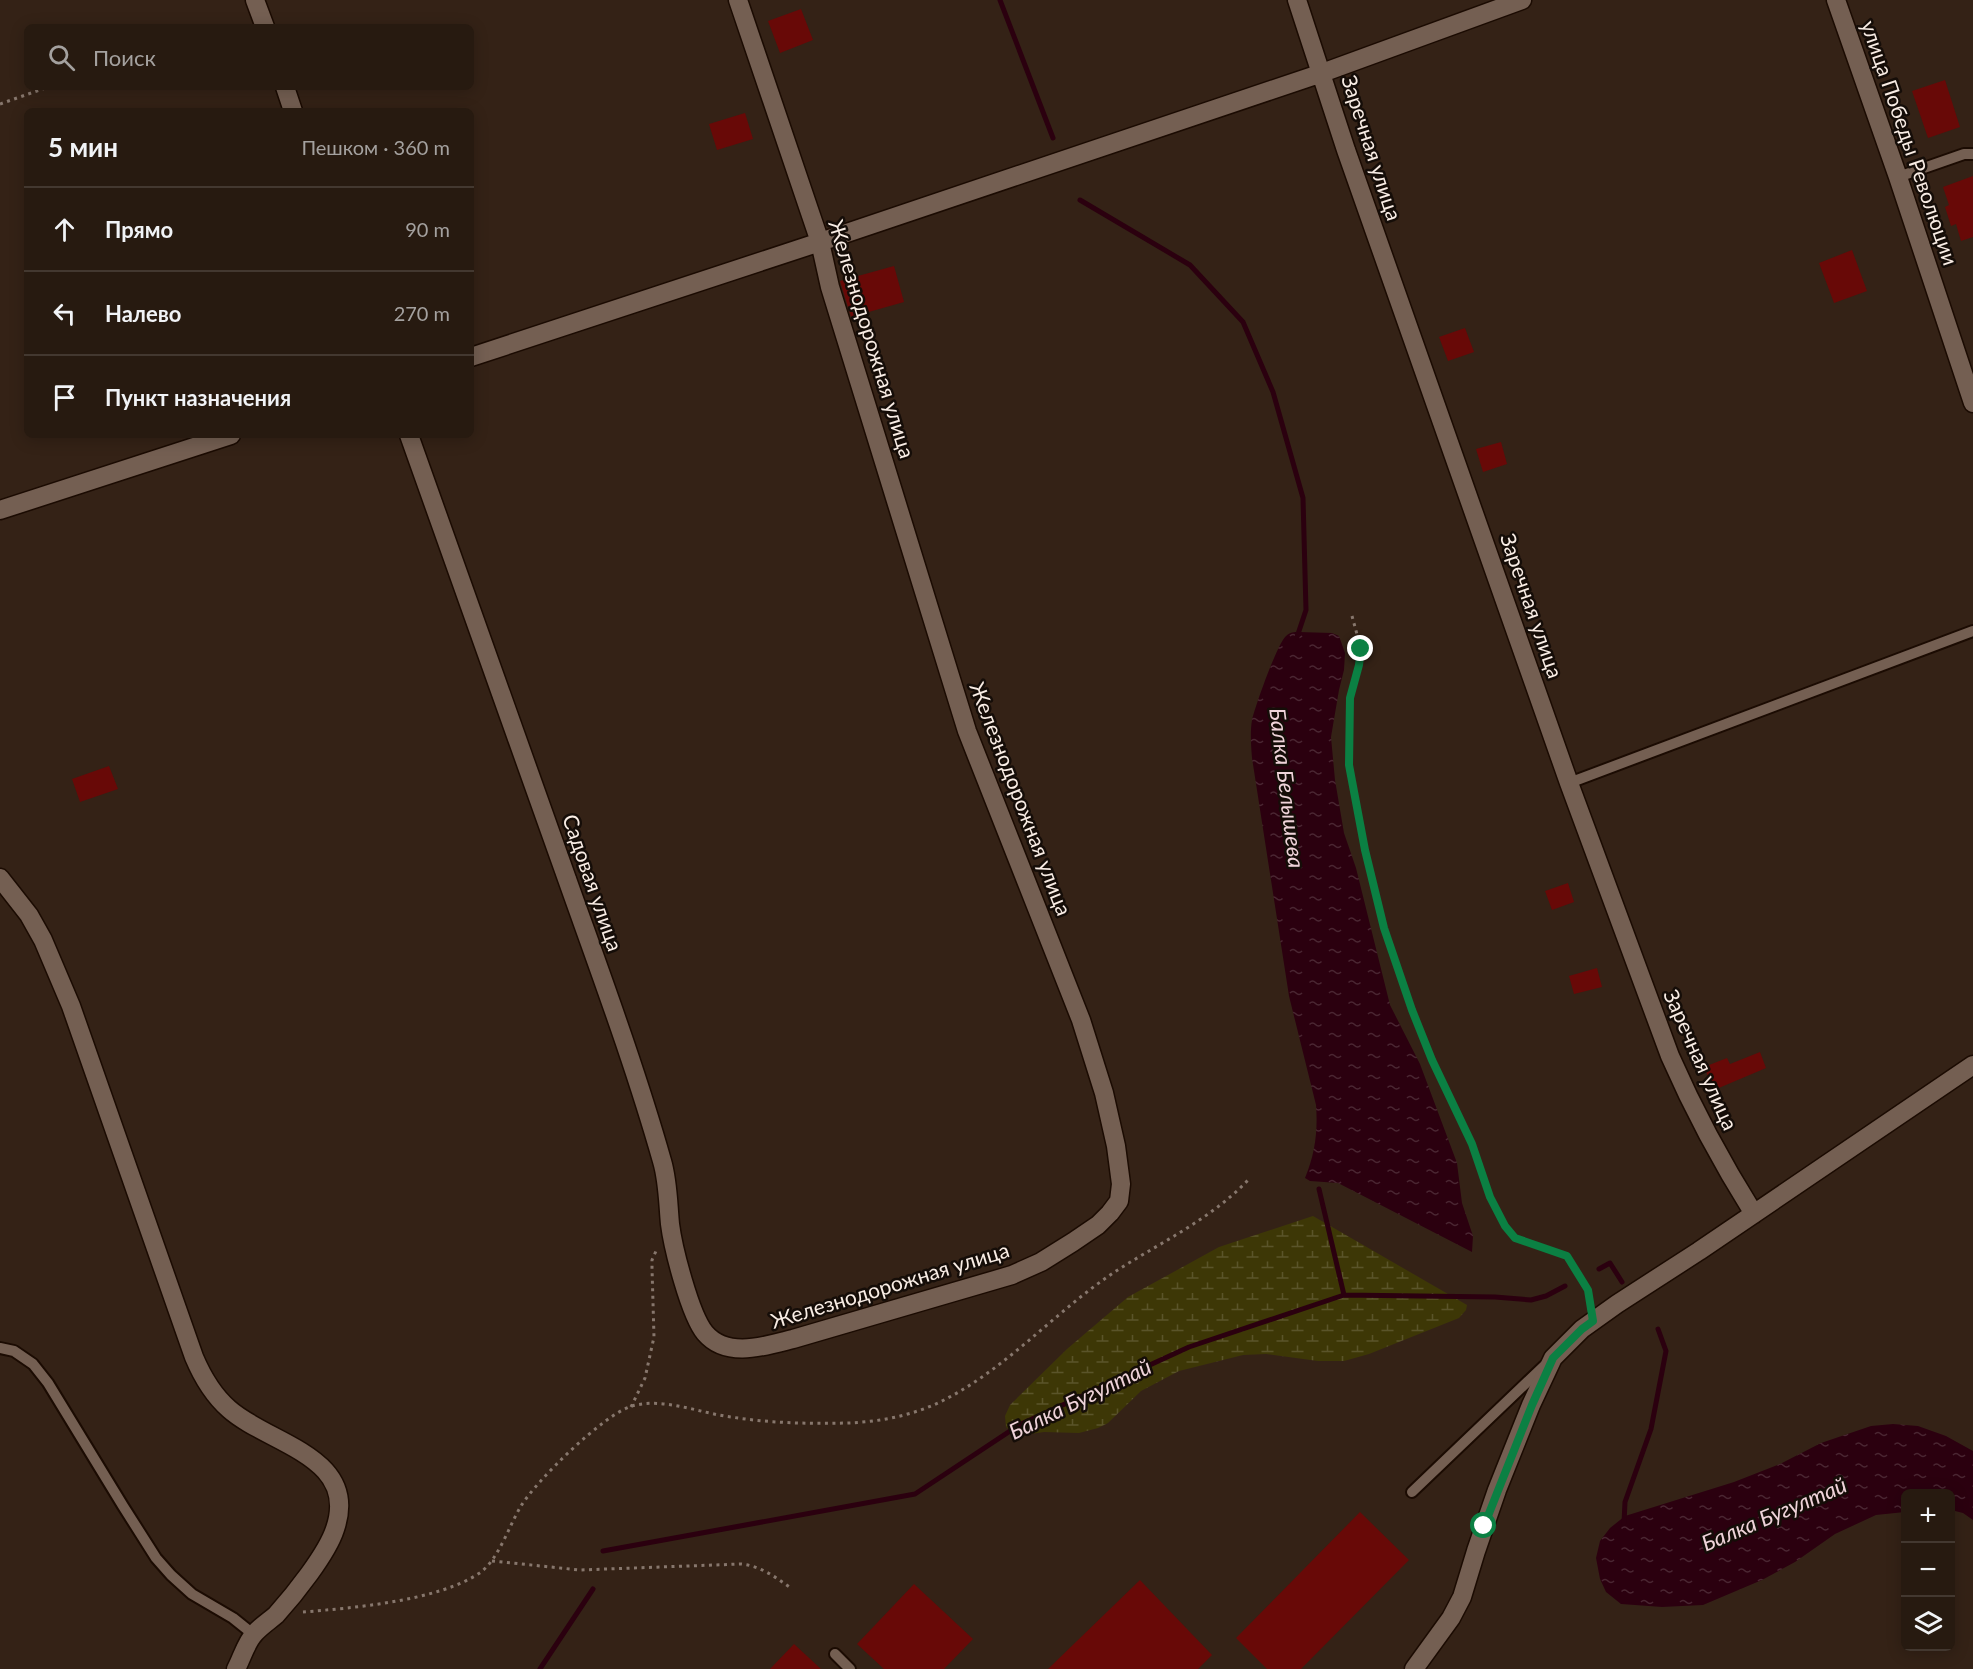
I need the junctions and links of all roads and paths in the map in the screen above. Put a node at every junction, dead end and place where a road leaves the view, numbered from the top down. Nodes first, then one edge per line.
1 (255, 0) edge
2 (738, 0) edge
3 (1297, 0) edge
4 (1522, 0) edge
5 (1836, 0) edge
6 (264, 24) edge
7 (1322, 73) junction
8 (40, 90) edge
9 (286, 90) edge
10 (0, 104) edge
11 (292, 108) edge
12 (1973, 154) edge
13 (1898, 177) junction
14 (820, 242) junction
15 (474, 356) edge
16 (1973, 403) edge
17 (222, 438) edge
18 (410, 438) edge
19 (0, 510) edge
20 (1353, 616) dead end
21 (1973, 631) edge
22 (1569, 783) junction
23 (0, 878) edge
24 (1973, 1065) edge
25 (1250, 1178) dead end
26 (1754, 1214) junction
27 (671, 1227) junction
28 (1593, 1321) junction
29 (720, 1344) joint
30 (0, 1348) edge
31 (1553, 1358) junction
32 (631, 1407) junction
33 (1412, 1492) dead end
34 (492, 1561) junction
35 (791, 1588) dead end
36 (277, 1613) junction
37 (254, 1634) junction
38 (835, 1654) dead end
39 (236, 1669) edge
40 (850, 1669) edge
41 (1414, 1669) edge

1 - 6 street
2 - 14 street, Железнодорожная улица
3 - 7 street, Заречная улица
4 - 7 street
5 - 13 street, улица Победы Революции
7 - 14 street
7 - 22 street, Заречная улица
8 - 10 path
9 - 11 street
12 - 13 lane
13 - 16 street, улица Победы Революции
14 - 15 street
14 - 29 street, Железнодорожная улица
17 - 19 street
18 - 27 street, Садовая улица
20 - 28 path
21 - 22 lane
22 - 26 street, Заречная улица
23 - 36 street
24 - 26 street
25 - 32 path
26 - 28 street
27 - 29 street, Садовая улица
27 - 32 path
28 - 31 street
30 - 37 lane
31 - 33 lane
31 - 41 street
32 - 34 path
34 - 35 path
34 - 36 path
36 - 37 street
37 - 39 street
38 - 40 lane

